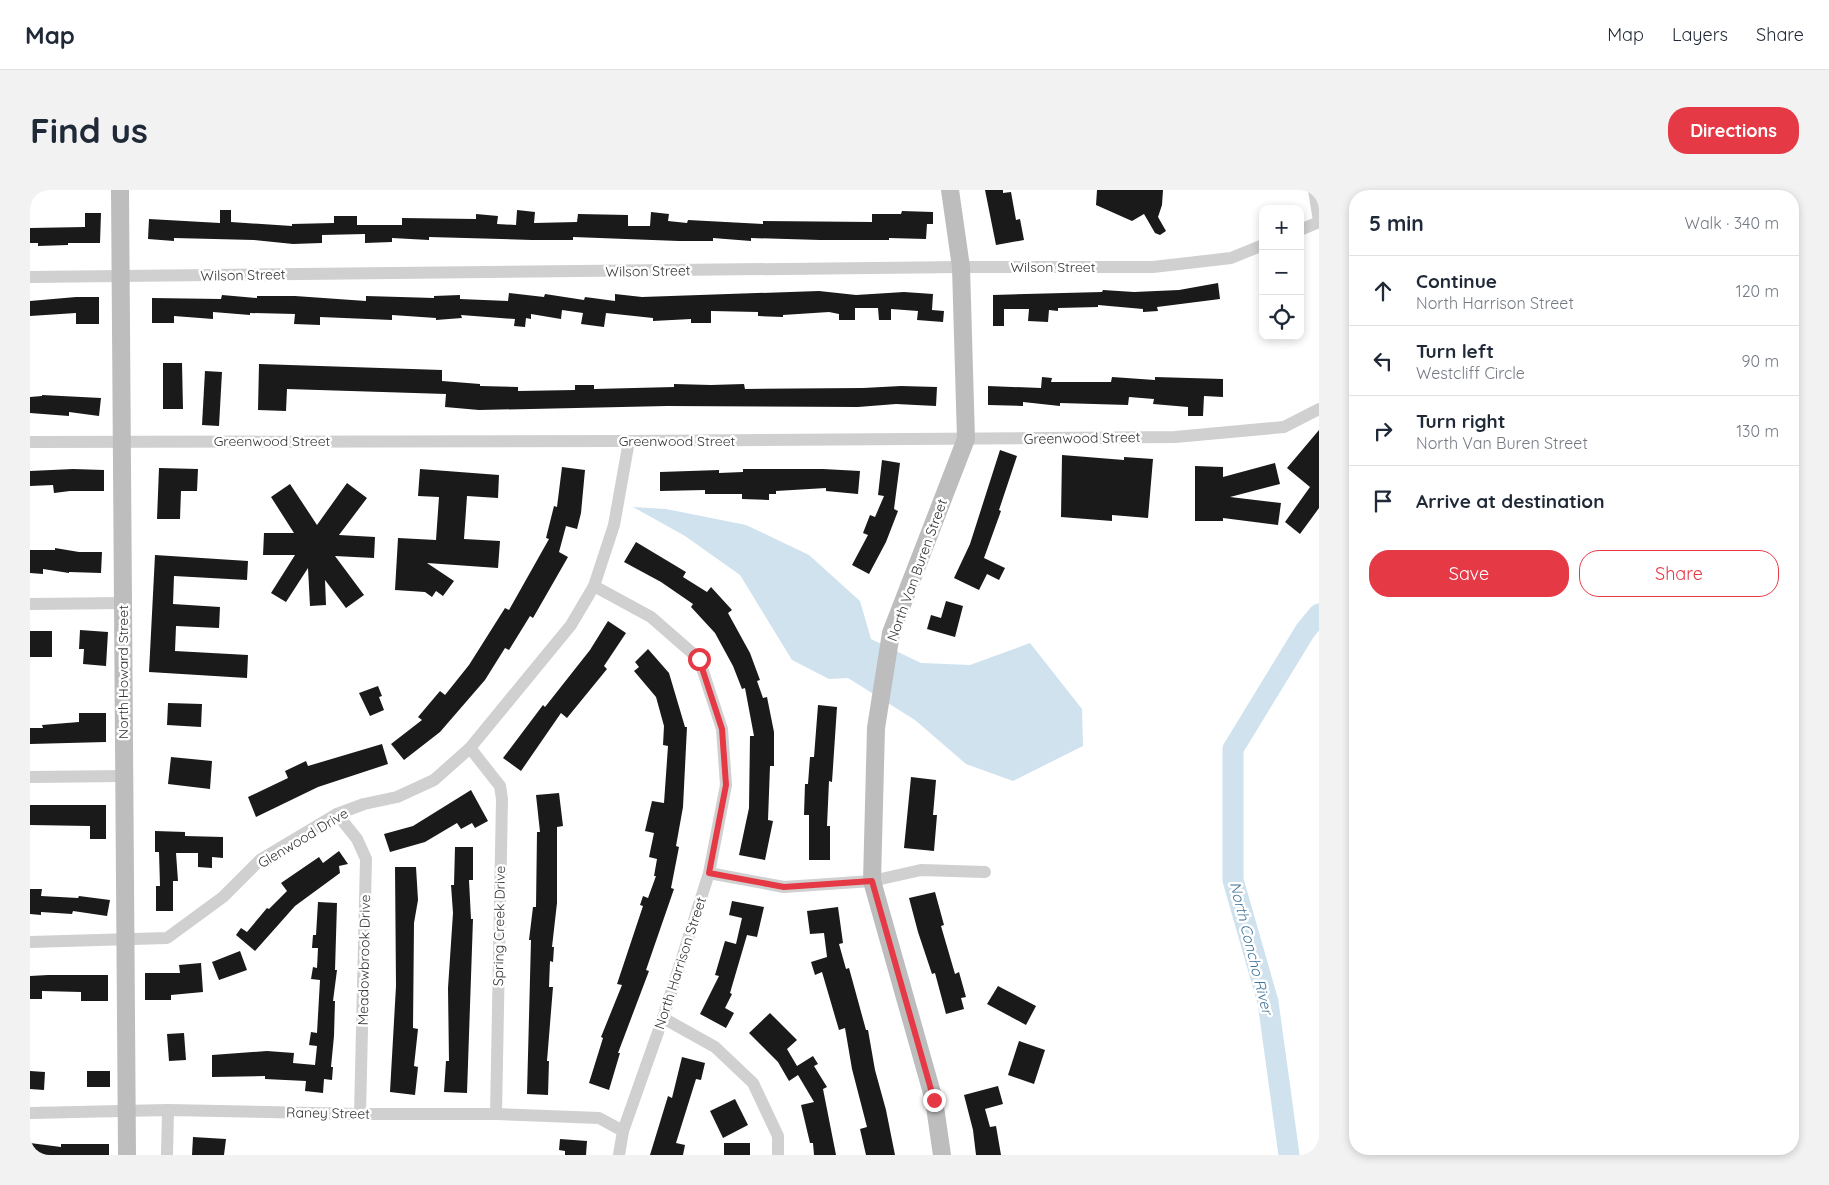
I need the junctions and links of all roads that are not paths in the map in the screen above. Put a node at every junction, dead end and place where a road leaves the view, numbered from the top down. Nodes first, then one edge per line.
1 (120, 190) edge
2 (950, 190) edge
3 (1314, 190) edge
4 (1319, 222) edge
5 (1304, 228) edge
6 (1259, 247) edge
7 (961, 267) junction
8 (30, 277) edge
9 (120, 277) junction
10 (1319, 409) edge
11 (966, 439) junction
12 (122, 441) junction
13 (628, 441) junction
14 (30, 442) edge
15 (594, 586) junction
16 (123, 603) junction
17 (30, 604) edge
18 (470, 748) junction
19 (124, 776) junction
20 (30, 777) edge
21 (337, 814) junction
22 (985, 872) dead end
23 (709, 873) junction
24 (872, 881) junction
25 (125, 940) junction
26 (30, 942) edge
27 (663, 1018) junction
28 (168, 1110) junction
29 (126, 1111) junction
30 (30, 1113) edge
31 (360, 1114) junction
32 (496, 1114) junction
33 (623, 1131) junction
34 (127, 1155) edge
35 (167, 1155) edge
36 (619, 1155) edge
37 (778, 1155) edge
38 (942, 1155) edge

1 - 9 street, North Howard Street
2 - 7 street, North Van Buren Street
3 - 4 street
4 - 5 street
6 - 7 street, Wilson Street
7 - 9 street, Wilson Street
7 - 11 street, North Van Buren Street
8 - 9 street, Wilson Street
9 - 12 street, North Howard Street
10 - 11 street, Greenwood Street
11 - 13 street, Greenwood Street
11 - 24 street, North Van Buren Street
12 - 13 street, Greenwood Street
12 - 14 street, Greenwood Street
12 - 16 street, North Howard Street
13 - 15 street, Glenwood Drive
15 - 18 street, Glenwood Drive
15 - 23 street, North Harrison Street
16 - 17 street
16 - 19 street, North Howard Street
18 - 21 street, Glenwood Drive
18 - 32 street, Spring Creek Drive
19 - 20 street
19 - 25 street, North Howard Street
21 - 25 street, Glenwood Drive
21 - 31 street, Meadowbrook Drive
22 - 24 street
23 - 24 street
23 - 27 street, North Harrison Street
24 - 38 street, North Van Buren Street
25 - 26 street, Glenwood Drive
25 - 29 street, North Howard Street
27 - 33 street, North Harrison Street
27 - 37 street
28 - 29 street, Raney Street
28 - 31 street, Raney Street
28 - 35 street
29 - 30 street, Raney Street
29 - 34 street, North Howard Street
31 - 32 street, Raney Street
32 - 33 street, Raney Street
33 - 36 street, North Harrison Street

